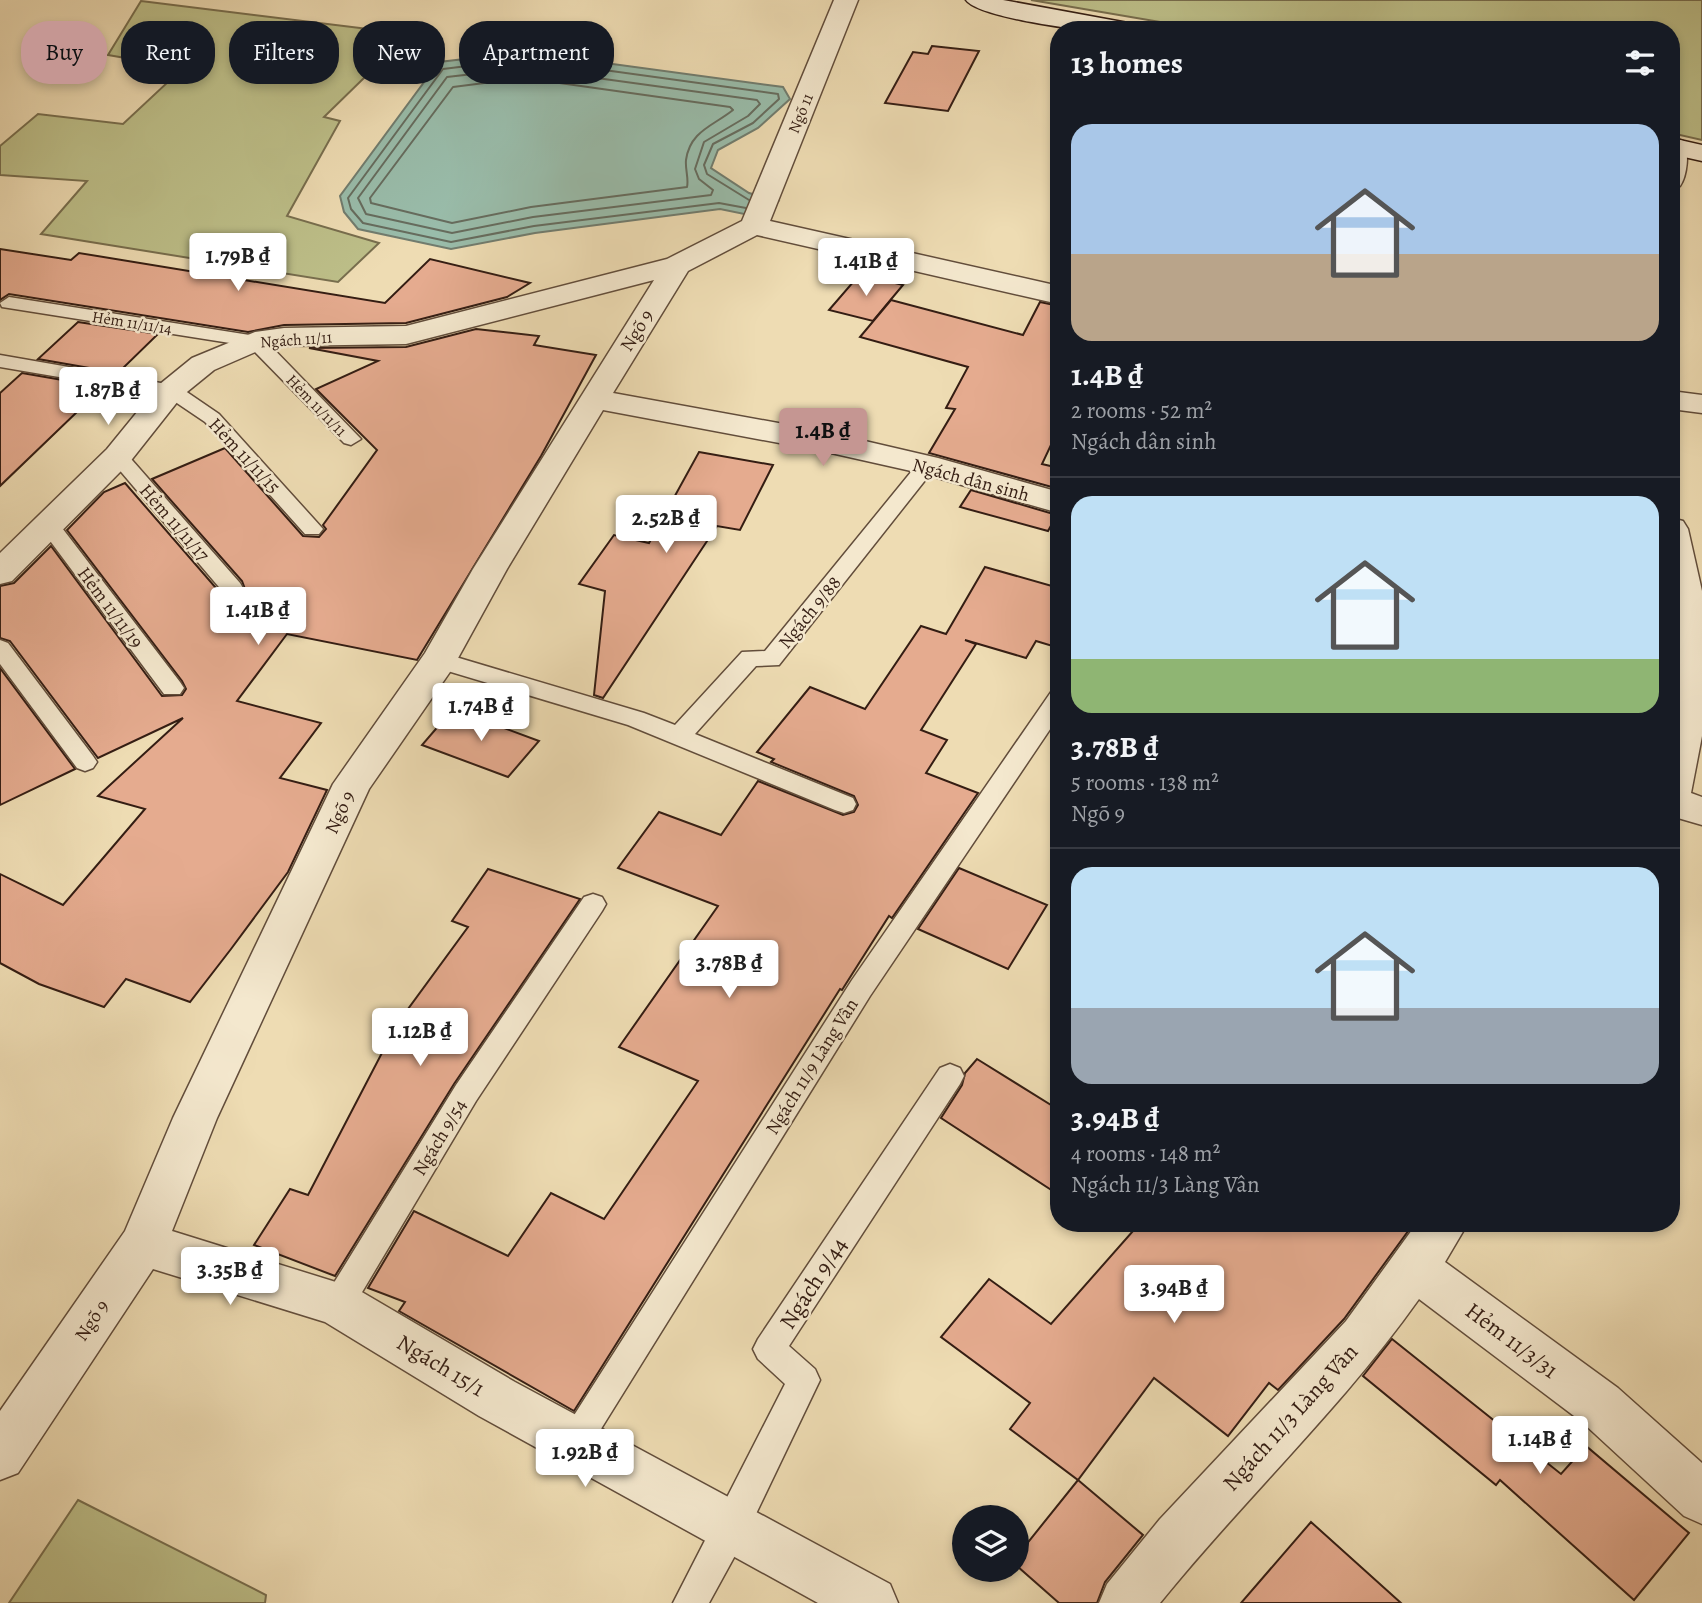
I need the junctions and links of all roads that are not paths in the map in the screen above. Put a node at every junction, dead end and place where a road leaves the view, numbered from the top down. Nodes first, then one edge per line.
1 (846, 0) edge
2 (978, 0) edge
3 (1076, 21) edge
4 (1680, 148) edge
5 (1702, 153) edge
6 (754, 226) junction
7 (677, 265) junction
8 (1050, 293) edge
9 (9, 303) dead end
10 (255, 341) junction
11 (0, 361) edge
12 (171, 390) junction
13 (595, 399) junction
14 (1680, 401) edge
15 (1702, 404) edge
16 (351, 439) dead end
17 (118, 456) junction
18 (927, 465) junction
19 (1050, 500) edge
20 (50, 525) junction
21 (312, 529) dead end
22 (1680, 570) edge
23 (0, 573) edge
24 (232, 588) dead end
25 (0, 648) edge
26 (1688, 655) edge
27 (439, 660) junction
28 (172, 688) dead end
29 (1050, 711) edge
30 (679, 736) junction
31 (1680, 753) edge
32 (85, 762) dead end
33 (844, 804) dead end
34 (1680, 805) edge
35 (1702, 811) edge
36 (593, 904) dead end
37 (950, 1076) dead end
38 (1439, 1232) edge
39 (143, 1244) junction
40 (1415, 1268) junction
41 (338, 1304) junction
42 (9, 1425) edge
43 (575, 1443) junction
44 (1702, 1498) edge
45 (731, 1529) junction
46 (690, 1603) edge
47 (871, 1603) edge
48 (1126, 1603) edge

1 - 6 street, Ngõ 11
2 - 3 street
4 - 5 street
6 - 7 street
6 - 8 street
7 - 10 street, Ngách 11/11
7 - 13 street, Ngõ 9
9 - 10 lane, Hẻm 11/11/14
10 - 12 street, Ngách 11/11
10 - 16 lane, Hẻm 11/11/11
11 - 12 lane
12 - 17 street, Ngách 11/11
12 - 21 lane, Hẻm 11/11/15
13 - 18 street, Ngách dân sinh
13 - 27 street, Ngõ 9
14 - 15 street
17 - 20 street, Ngách 11/11
17 - 24 lane, Hẻm 11/11/17
18 - 19 street, Ngách dân sinh
18 - 30 lane, Ngách 9/88
20 - 23 street, Ngách 11/11
20 - 28 lane, Hẻm 11/11/19
22 - 26 street
25 - 32 lane
26 - 31 street
27 - 30 lane
27 - 39 street, Ngõ 9
29 - 43 lane, Ngách 11/9 Làng Vân
30 - 33 lane
34 - 35 street
36 - 41 lane, Ngách 9/54
37 - 45 lane, Ngách 9/44
38 - 40 street, Ngách 11/3 Làng Vân
39 - 41 street, Ngách 15/1
39 - 42 street, Ngõ 9
40 - 44 street, Hẻm 11/3/31
40 - 48 street, Ngách 11/3 Làng Vân
41 - 43 street, Ngách 15/1
43 - 45 street, Ngách 15/1
45 - 46 lane
45 - 47 street, Ngách 15/1

